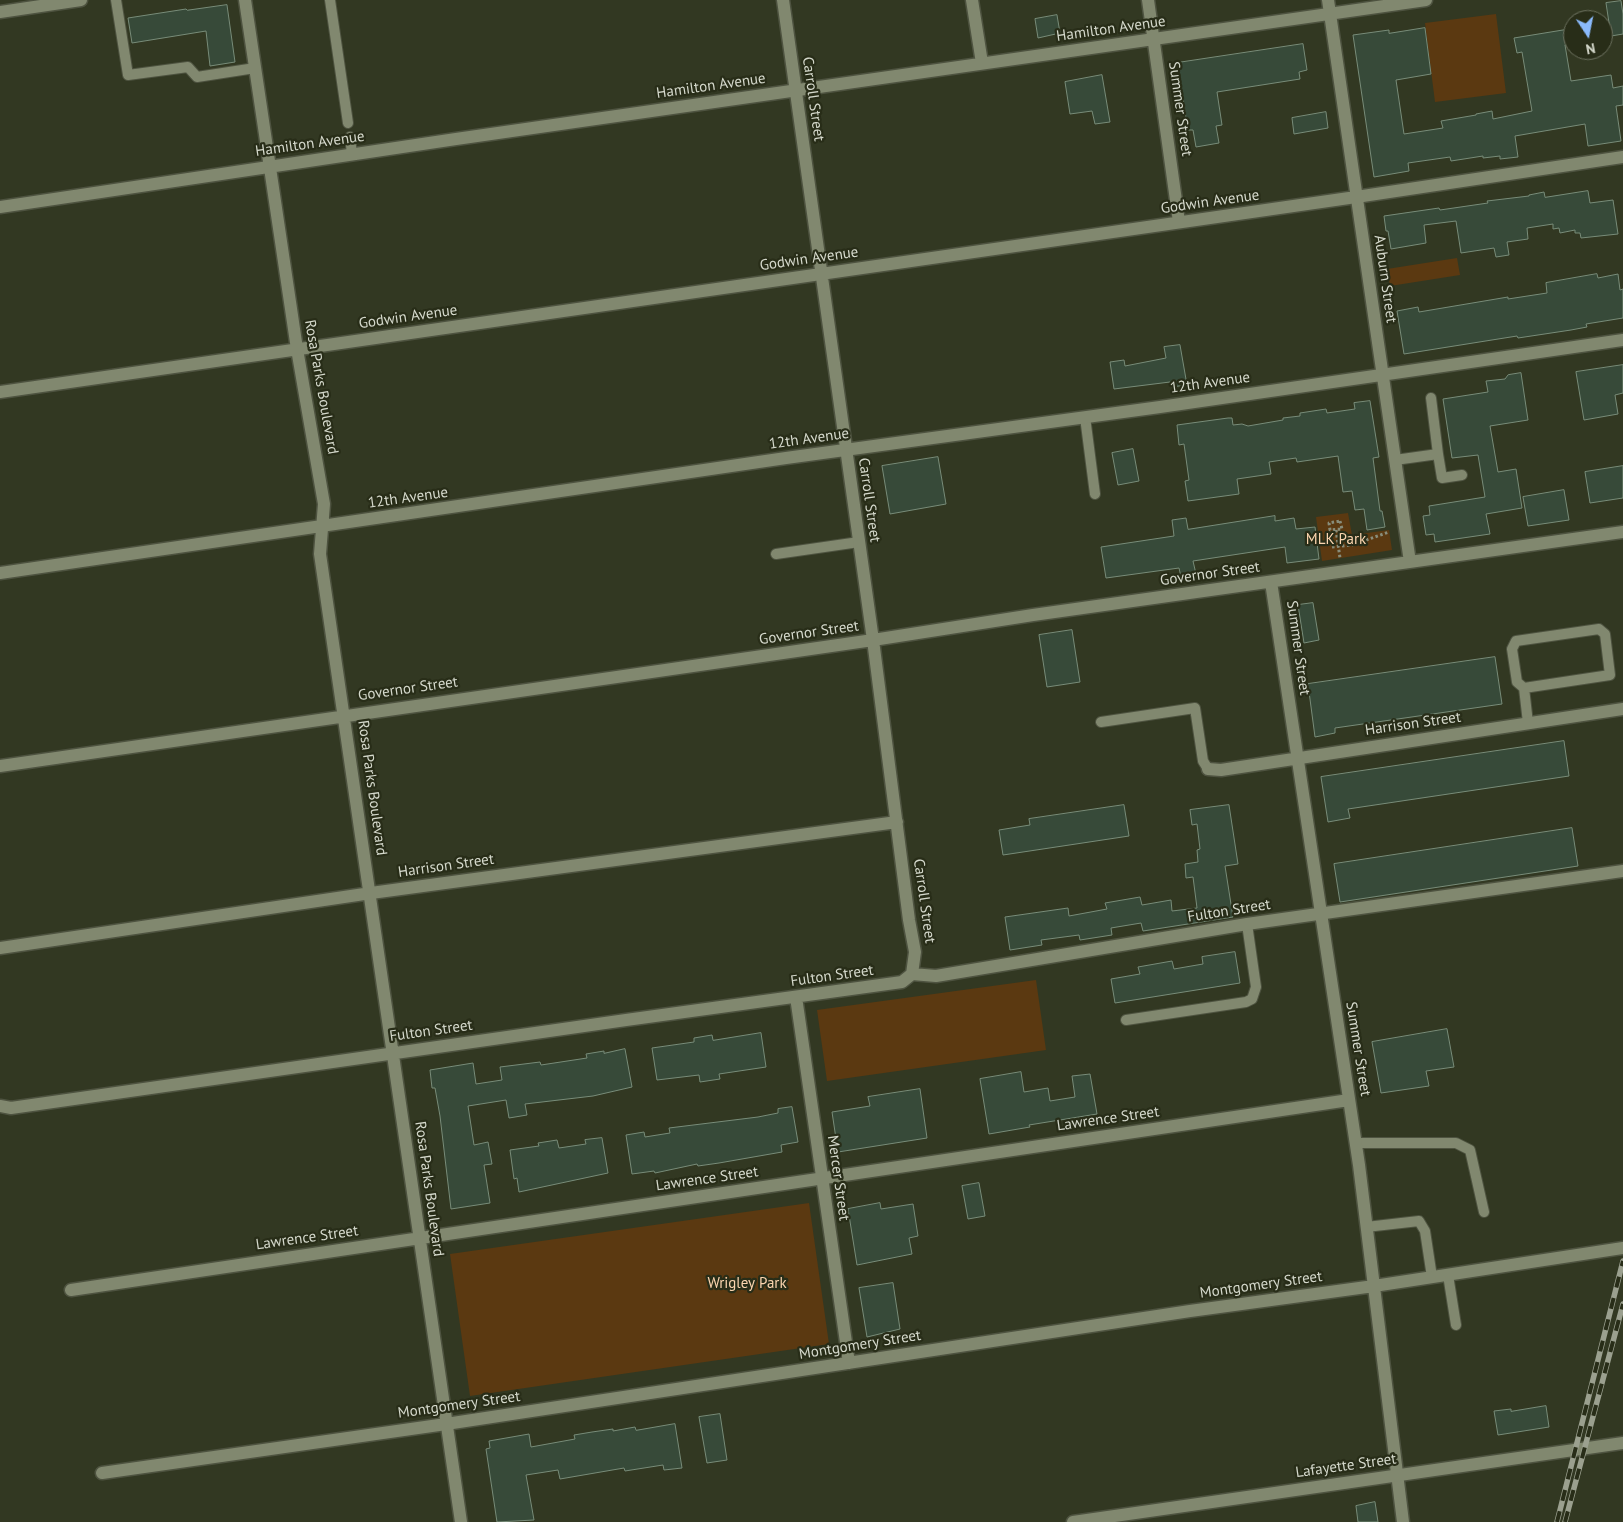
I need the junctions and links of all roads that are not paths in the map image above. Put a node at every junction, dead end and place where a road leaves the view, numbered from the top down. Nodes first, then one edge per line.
1 (81, 0) edge
2 (116, 0) edge
3 (245, 0) edge
4 (330, 0) edge
5 (783, 0) edge
6 (972, 0) edge
7 (1148, 0) edge
8 (1328, 0) edge
9 (1426, 0) edge
10 (0, 12) edge
11 (1330, 14) junction
12 (1153, 39) junction
13 (982, 63) junction
14 (255, 68) junction
15 (796, 90) junction
16 (348, 123) dead end
17 (350, 138) dead end
18 (352, 154) junction
19 (1623, 157) edge
20 (269, 167) junction
21 (1356, 197) junction
22 (0, 206) edge
23 (1179, 222) junction
24 (821, 274) junction
25 (1623, 340) edge
26 (297, 349) junction
27 (1382, 375) junction
28 (0, 392) edge
29 (1431, 398) dead end
30 (1084, 417) junction
31 (846, 450) junction
32 (1438, 454) junction
33 (1395, 460) junction
34 (1462, 475) dead end
35 (1095, 494) dead end
36 (323, 527) junction
37 (1623, 532) edge
38 (859, 542) junction
39 (776, 554) dead end
40 (1410, 562) junction
41 (0, 573) edge
42 (1271, 582) junction
43 (873, 640) junction
44 (1524, 688) junction
45 (1623, 709) edge
46 (344, 715) junction
47 (1100, 722) dead end
48 (1528, 723) junction
49 (1298, 758) junction
50 (0, 766) edge
51 (1208, 769) joint
52 (898, 822) junction
53 (1623, 871) edge
54 (371, 893) junction
55 (1321, 914) junction
56 (1248, 924) junction
57 (0, 948) edge
58 (912, 974) junction
59 (796, 997) junction
60 (1126, 1020) dead end
61 (394, 1053) junction
62 (1349, 1100) junction
63 (0, 1106) edge
64 (1356, 1143) junction
65 (822, 1178) junction
66 (1484, 1212) dead end
67 (1366, 1227) junction
68 (419, 1238) junction
69 (1623, 1248) edge
70 (1448, 1275) junction
71 (1432, 1277) junction
72 (1374, 1286) junction
73 (71, 1290) dead end
74 (1456, 1325) dead end
75 (849, 1363) junction
76 (446, 1424) junction
77 (1623, 1443) edge
78 (102, 1473) dead end
79 (1397, 1475) junction
80 (461, 1522) edge
81 (1073, 1522) edge
82 (1403, 1522) edge

1 - 10 street
2 - 14 lane
3 - 14 street, Rosa Parks Boulevard
4 - 16 lane
5 - 15 street, Carroll Street
6 - 13 street
7 - 12 street, Summer Street
8 - 11 street, Auburn Street
9 - 11 street, Hamilton Avenue
11 - 12 street, Hamilton Avenue
11 - 21 street, Auburn Street
12 - 13 street, Hamilton Avenue
12 - 23 street, Summer Street
13 - 15 street, Hamilton Avenue
14 - 20 street, Rosa Parks Boulevard
15 - 18 street, Hamilton Avenue
15 - 24 street, Carroll Street
17 - 18 lane
18 - 20 street, Hamilton Avenue
19 - 21 street, Godwin Avenue
20 - 22 street, Hamilton Avenue
20 - 26 street, Rosa Parks Boulevard
21 - 23 street, Godwin Avenue
21 - 27 street, Auburn Street
23 - 24 street, Godwin Avenue
24 - 26 street, Godwin Avenue
24 - 31 street, Carroll Street
25 - 27 street, 12th Avenue
26 - 28 street, Godwin Avenue
26 - 36 street, Rosa Parks Boulevard
27 - 30 street, 12th Avenue
27 - 33 street, Auburn Street
29 - 32 lane
30 - 31 street, 12th Avenue
30 - 35 lane
31 - 36 street, 12th Avenue
31 - 38 street, Carroll Street
32 - 33 lane
32 - 34 lane
33 - 40 street, Auburn Street
36 - 41 street, 12th Avenue
36 - 46 street, Rosa Parks Boulevard
37 - 40 street, Governor Street
38 - 39 lane
38 - 43 street, Carroll Street
40 - 42 street, Governor Street
42 - 43 street, Governor Street
42 - 49 street, Summer Street
43 - 46 street, Governor Street
43 - 52 street, Carroll Street
44 - 44 lane
44 - 48 lane
45 - 48 street, Harrison Street
46 - 50 street, Governor Street
46 - 54 street, Rosa Parks Boulevard
47 - 51 lane
48 - 49 street, Harrison Street
49 - 51 street, Harrison Street
49 - 55 street, Summer Street
52 - 54 street, Harrison Street
52 - 58 street, Carroll Street
53 - 55 street, Fulton Street
54 - 57 street, Harrison Street
54 - 61 street, Rosa Parks Boulevard
55 - 56 street, Fulton Street
55 - 62 street, Summer Street
56 - 58 street, Fulton Street
56 - 60 lane
58 - 59 street, Fulton Street
59 - 61 street, Fulton Street
59 - 65 street, Mercer Street
61 - 63 street, Fulton Street
61 - 68 street, Rosa Parks Boulevard
62 - 64 street, Summer Street
62 - 65 street, Lawrence Street
64 - 66 lane
64 - 67 street, Summer Street
65 - 68 street, Lawrence Street
65 - 75 street, Mercer Street
67 - 71 lane
67 - 72 street, Summer Street
68 - 73 street, Lawrence Street
68 - 76 street, Rosa Parks Boulevard
69 - 70 street, Montgomery Street
70 - 71 street, Montgomery Street
70 - 74 lane
71 - 72 street, Montgomery Street
72 - 75 street, Montgomery Street
72 - 79 street, Summer Street
75 - 76 street, Montgomery Street
76 - 78 street, Montgomery Street
76 - 80 street, Rosa Parks Boulevard
77 - 79 street, Lafayette Street
79 - 81 street, Lafayette Street
79 - 82 street, Summer Street

